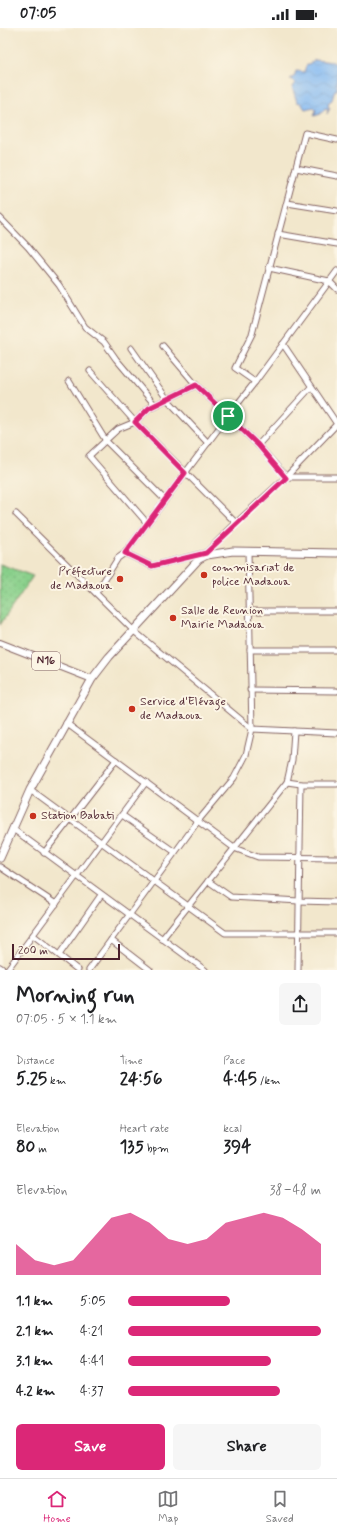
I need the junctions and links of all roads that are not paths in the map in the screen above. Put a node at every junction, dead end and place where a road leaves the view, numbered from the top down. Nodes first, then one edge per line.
1 (337, 140) edge
2 (296, 168) junction
3 (337, 176) edge
4 (287, 203) junction
5 (337, 211) edge
6 (0, 218) edge
7 (278, 234) junction
8 (337, 244) edge
9 (269, 268) junction
10 (337, 271) edge
11 (330, 281) junction
12 (337, 289) edge
13 (282, 344) junction
14 (163, 346) dead end
15 (131, 348) dead end
16 (90, 371) dead end
17 (69, 381) dead end
18 (255, 382) junction
19 (196, 385) junction
20 (312, 386) junction
21 (167, 399) junction
22 (155, 405) junction
23 (228, 416) junction
24 (135, 422) junction
25 (337, 424) edge
26 (106, 441) junction
27 (208, 443) junction
28 (258, 445) junction
29 (185, 473) junction
30 (286, 478) junction
31 (337, 478) edge
32 (165, 500) junction
33 (16, 514) dead end
34 (148, 523) junction
35 (236, 523) junction
36 (248, 552) junction
37 (125, 553) junction
38 (337, 553) edge
39 (204, 555) junction
40 (96, 593) junction
41 (249, 611) junction
42 (337, 611) edge
43 (134, 631) junction
44 (0, 644) edge
45 (250, 650) junction
46 (337, 650) edge
47 (92, 679) junction
48 (250, 690) junction
49 (337, 691) edge
50 (66, 723) junction
51 (252, 729) junction
52 (294, 731) junction
53 (337, 733) edge
54 (116, 760) junction
55 (146, 782) junction
56 (287, 782) junction
57 (301, 784) junction
58 (337, 784) edge
59 (30, 790) junction
60 (122, 815) junction
61 (70, 819) junction
62 (198, 821) junction
63 (12, 829) junction
64 (102, 842) junction
65 (234, 848) junction
66 (175, 852) junction
67 (44, 853) junction
68 (300, 857) junction
69 (0, 858) edge
70 (337, 858) edge
71 (0, 867) edge
72 (76, 876) junction
73 (154, 881) junction
74 (208, 881) junction
75 (101, 895) junction
76 (299, 901) junction
77 (337, 902) edge
78 (56, 904) junction
79 (188, 906) junction
80 (129, 916) junction
81 (298, 933) junction
82 (337, 933) edge
83 (33, 935) junction
84 (162, 939) junction
85 (111, 940) junction
86 (59, 956) junction
87 (0, 967) edge
88 (197, 968) edge
89 (4, 970) edge
90 (8, 970) edge
91 (78, 970) edge
92 (89, 970) edge
93 (150, 970) edge
94 (205, 970) edge
95 (298, 970) edge

1 - 2 street
2 - 3 street
2 - 4 street
4 - 5 street
4 - 7 street
6 - 22 street
7 - 8 street
7 - 9 street
9 - 11 street
9 - 18 street
10 - 11 street
11 - 12 street
11 - 13 street
13 - 18 street
13 - 20 street
14 - 19 street
15 - 21 street
16 - 24 street
17 - 26 street
18 - 23 street
19 - 21 street
19 - 23 street
20 - 25 street
20 - 28 street
21 - 22 street
21 - 27 street
22 - 24 street
23 - 27 street
23 - 28 street
24 - 26 street
24 - 29 street
25 - 30 street
26 - 32 street
26 - 34 street
27 - 29 street
28 - 30 street
29 - 32 street
29 - 35 street
30 - 31 street
30 - 35 street
32 - 34 street
33 - 40 street
34 - 37 street
35 - 39 street
36 - 38 highway
36 - 39 highway
36 - 41 street
37 - 39 street
37 - 40 street
39 - 43 highway
40 - 43 street
41 - 42 street
41 - 45 street
43 - 47 highway
43 - 51 street
44 - 47 main road, N16
45 - 46 street
45 - 48 street
47 - 50 highway
48 - 49 street
48 - 51 street
50 - 54 street
50 - 59 highway
51 - 52 street
51 - 62 street
52 - 53 street
52 - 56 street
54 - 55 street
54 - 61 street
55 - 60 street
55 - 62 street
56 - 57 street
56 - 65 street
57 - 58 street
57 - 68 street
59 - 61 street
59 - 63 highway
60 - 64 street
60 - 66 street
61 - 64 street
61 - 67 street
62 - 65 street
62 - 66 street
63 - 67 street
63 - 69 highway
64 - 72 street
64 - 73 street
65 - 68 street
65 - 74 street
66 - 73 street
67 - 72 street
68 - 70 street
68 - 76 street
71 - 78 street
72 - 75 street
72 - 78 street
73 - 79 street
73 - 80 street
74 - 76 street
74 - 79 street
75 - 80 street
75 - 86 street
76 - 77 street
76 - 81 street
78 - 83 street
79 - 81 street
79 - 84 street
80 - 84 street
80 - 85 street
81 - 82 street
81 - 95 street
83 - 86 street
83 - 90 street
84 - 88 street
85 - 92 street
85 - 93 street
86 - 91 street
87 - 89 street
88 - 94 street

